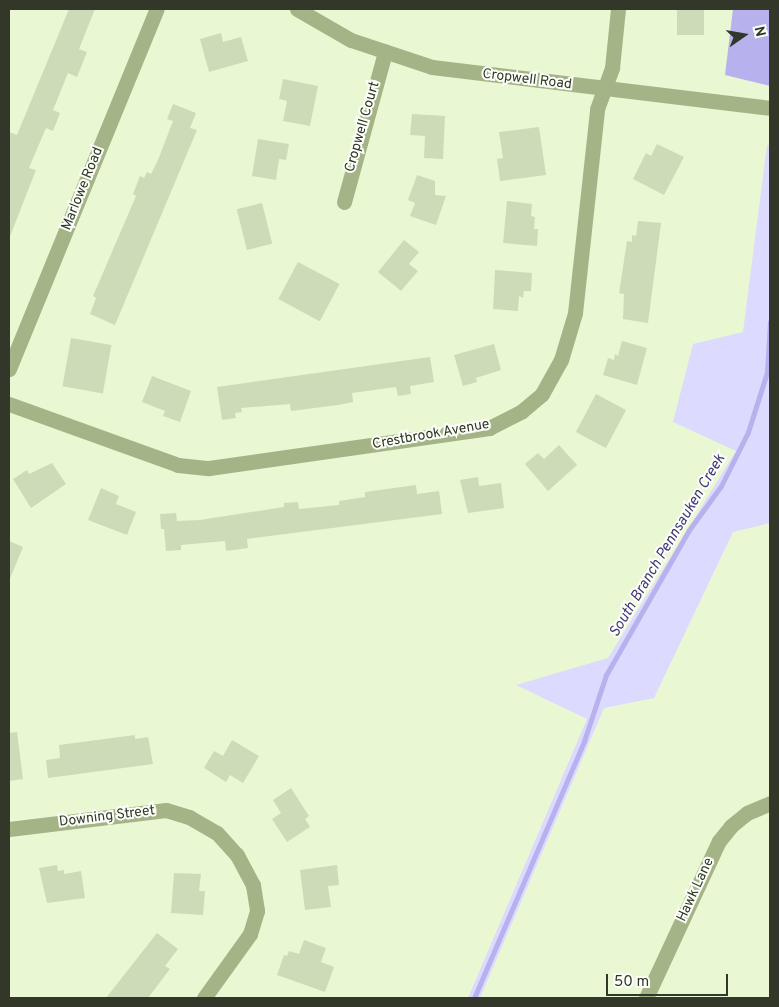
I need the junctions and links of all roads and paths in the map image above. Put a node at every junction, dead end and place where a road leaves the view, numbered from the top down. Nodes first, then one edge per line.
1 (157, 9) edge
2 (297, 9) edge
3 (618, 9) edge
4 (385, 52) junction
5 (604, 89) junction
6 (770, 108) edge
7 (344, 202) dead end
8 (9, 369) edge
9 (9, 404) edge
10 (770, 803) edge
11 (9, 829) edge
12 (204, 998) edge
13 (646, 998) edge

1 - 8 street, Marlowe Road
2 - 4 street, Cropwell Road
3 - 5 street, Crestbrook Avenue
4 - 5 street, Cropwell Road
4 - 7 street, Cropwell Court
5 - 6 street, Cropwell Road
5 - 9 street, Crestbrook Avenue
10 - 13 street, Hawk Lane
11 - 12 street, Downing Street

